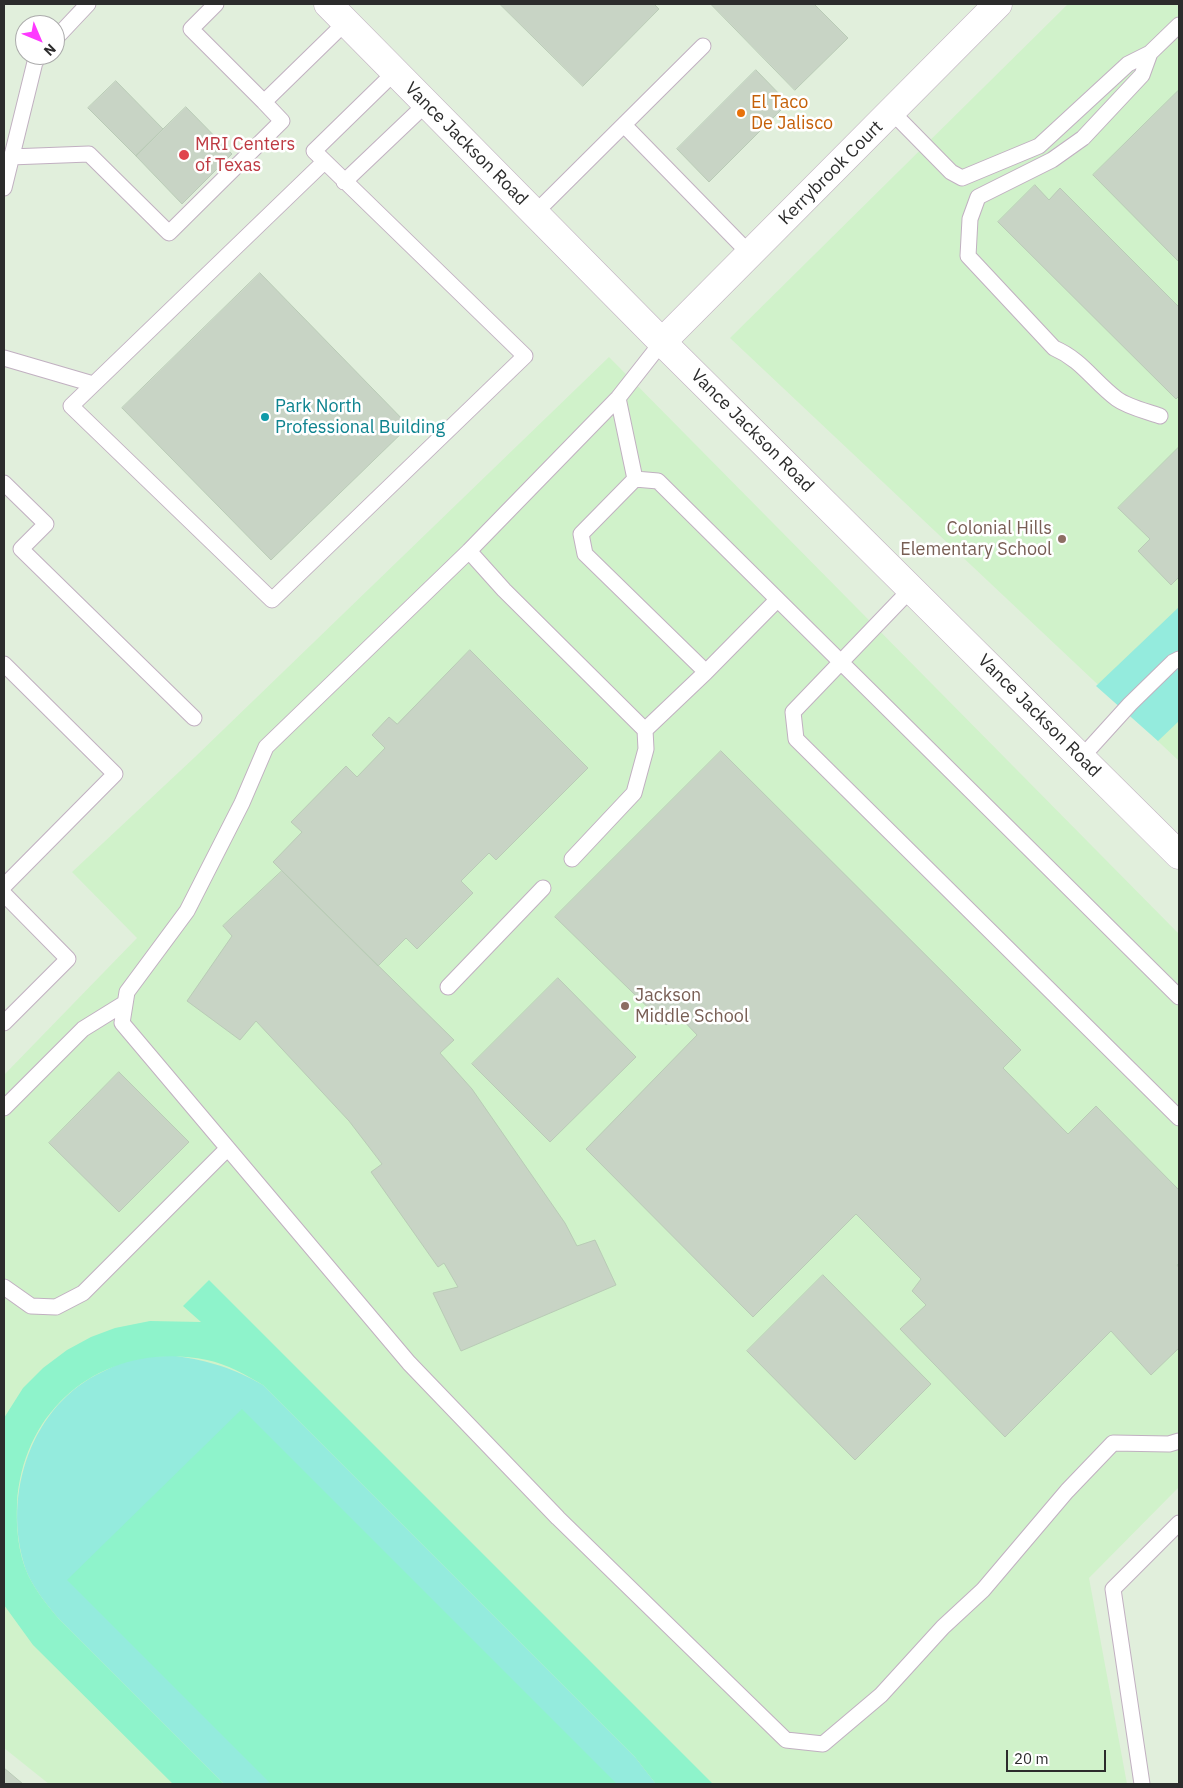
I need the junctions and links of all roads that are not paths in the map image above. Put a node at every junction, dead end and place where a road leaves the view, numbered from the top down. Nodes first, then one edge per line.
1 (88, 4) edge
2 (216, 4) edge
3 (998, 4) edge
4 (337, 13) edge
5 (1179, 25) edge
6 (65, 28) edge
7 (703, 46) dead end
8 (1150, 53) junction
9 (34, 65) edge
10 (395, 72) junction
11 (264, 102) junction
12 (426, 104) junction
13 (892, 112) junction
14 (624, 125) junction
15 (10, 157) junction
16 (324, 162) junction
17 (344, 182) junction
18 (4, 188) edge
19 (535, 213) junction
20 (750, 254) junction
21 (662, 342) junction
22 (4, 358) edge
23 (93, 384) junction
24 (618, 398) junction
25 (1160, 416) dead end
26 (635, 479) junction
27 (4, 483) edge
28 (468, 551) junction
29 (912, 589) junction
30 (776, 601) junction
31 (1179, 659) edge
32 (840, 663) junction
33 (4, 664) edge
34 (706, 672) junction
35 (194, 718) dead end
36 (645, 730) junction
37 (1081, 758) junction
38 (1179, 855) edge
39 (572, 859) dead end
40 (4, 886) edge
41 (543, 888) dead end
42 (4, 894) edge
43 (448, 987) dead end
44 (1179, 998) edge
45 (125, 1003) junction
46 (4, 1023) edge
47 (4, 1108) edge
48 (1179, 1118) edge
49 (227, 1148) junction
50 (4, 1287) edge
51 (1179, 1441) edge
52 (1179, 1523) edge
53 (1142, 1784) edge

1 - 6 lane
2 - 11 lane
3 - 13 main road, Kerrybrook Court
4 - 10 main road, Vance Jackson Road
4 - 11 lane
5 - 8 lane
7 - 14 lane
8 - 13 lane
8 - 25 lane
9 - 15 lane
10 - 12 main road, Vance Jackson Road
10 - 16 lane
11 - 15 lane
12 - 17 lane
12 - 19 main road, Vance Jackson Road
13 - 20 main road, Kerrybrook Court
14 - 19 lane
14 - 20 lane
15 - 18 lane
16 - 17 lane
16 - 23 lane
17 - 23 lane
19 - 21 main road, Vance Jackson Road
20 - 21 main road, Kerrybrook Court
21 - 24 lane
21 - 29 main road, Vance Jackson Road
22 - 23 lane
24 - 26 lane
24 - 28 lane
26 - 30 lane
26 - 34 lane
27 - 35 lane
28 - 36 lane
28 - 45 lane
29 - 32 lane
29 - 37 main road, Vance Jackson Road
30 - 32 lane
30 - 34 lane
31 - 37 lane
32 - 44 lane
32 - 48 lane
33 - 40 lane
34 - 36 lane
36 - 39 lane
37 - 38 main road, Vance Jackson Road
41 - 43 lane
42 - 46 lane
45 - 47 lane
45 - 49 lane
49 - 50 lane
49 - 51 lane
52 - 53 lane

